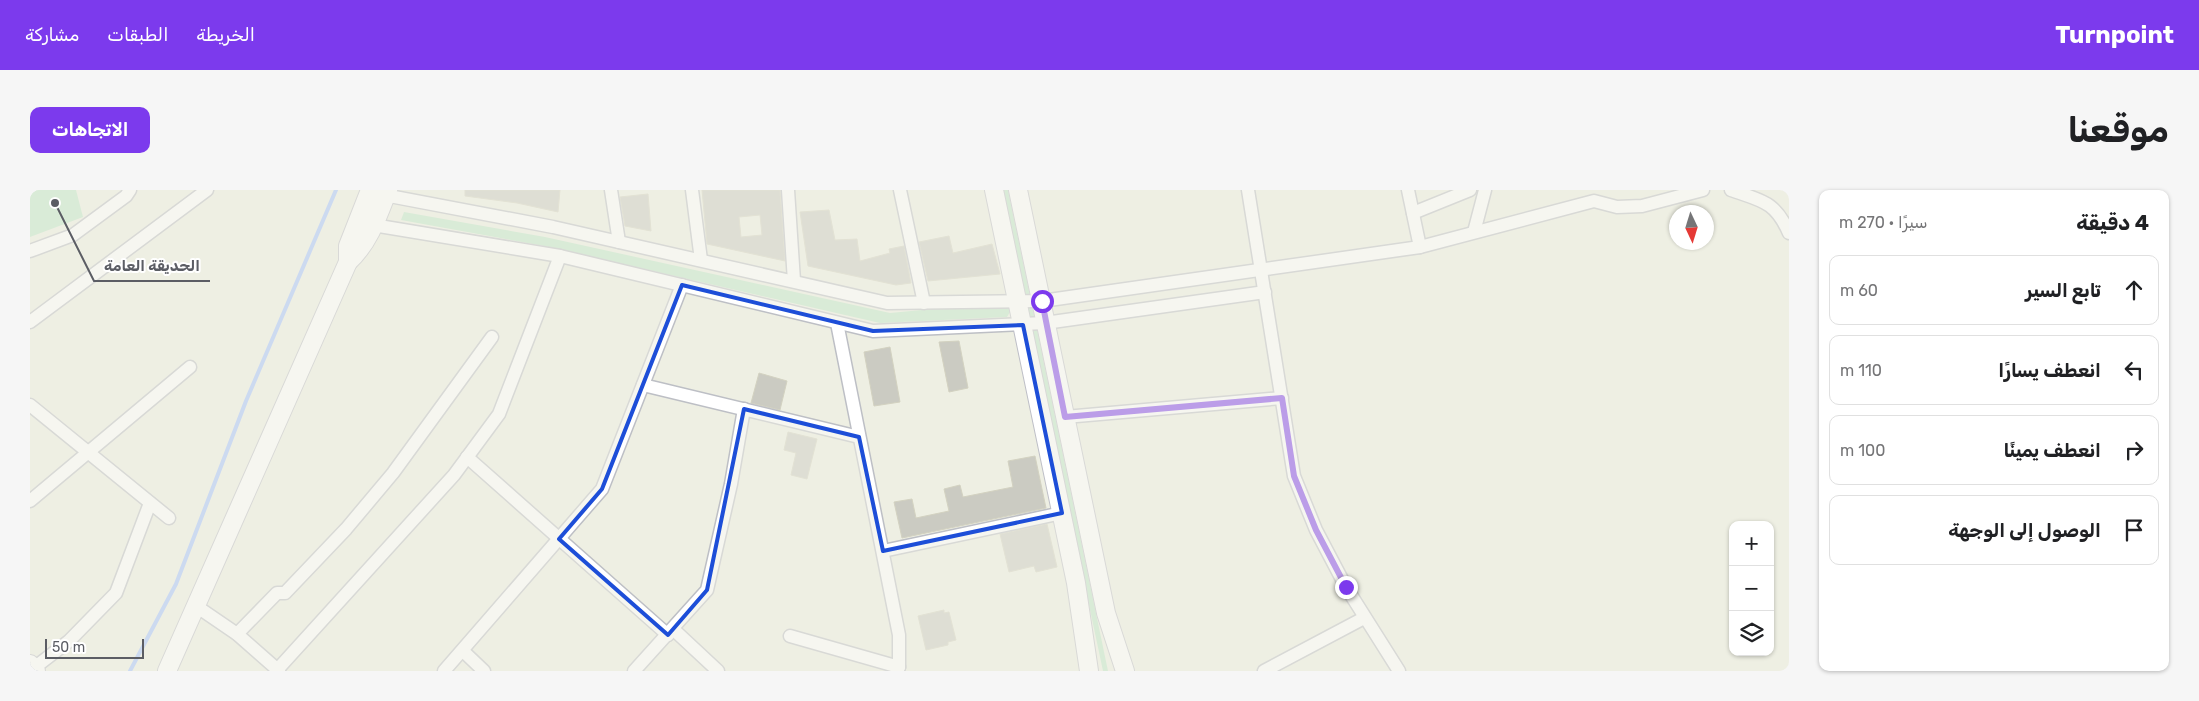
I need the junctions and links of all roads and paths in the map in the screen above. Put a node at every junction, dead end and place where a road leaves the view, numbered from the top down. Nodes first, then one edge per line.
1 (130, 190) edge
2 (207, 190) edge
3 (612, 190) edge
4 (692, 190) edge
5 (788, 190) edge
6 (900, 190) edge
7 (994, 190) edge
8 (1018, 190) edge
9 (1408, 190) edge
10 (1470, 190) edge
11 (1485, 190) edge
12 (1703, 190) edge
13 (1731, 190) edge
14 (1252, 191) edge
15 (378, 192) edge
16 (1592, 195) edge
17 (1413, 212) junction
18 (365, 224) junction
19 (1474, 232) junction
20 (1789, 233) edge
21 (619, 242) junction
22 (1420, 247) junction
23 (30, 251) edge
24 (560, 256) junction
25 (701, 260) junction
26 (1261, 270) junction
27 (794, 282) junction
28 (682, 285) junction
29 (1265, 292) junction
30 (1042, 301) junction
31 (924, 303) junction
32 (1018, 303) junction
33 (30, 322) edge
34 (836, 323) junction
35 (1045, 323) junction
36 (1023, 325) junction
37 (492, 337) dead end
38 (190, 367) dead end
39 (643, 384) junction
40 (1282, 398) junction
41 (30, 405) edge
42 (744, 409) junction
43 (1065, 417) junction
44 (860, 437) junction
45 (88, 452) junction
46 (467, 457) junction
47 (30, 501) edge
48 (150, 503) junction
49 (1062, 513) junction
50 (169, 518) dead end
51 (559, 539) junction
52 (882, 551) junction
53 (196, 606) junction
54 (1364, 618) junction
55 (670, 632) junction
56 (237, 634) junction
57 (790, 636) dead end
58 (463, 651) junction
59 (33, 668) edge
60 (898, 669) edge
61 (278, 670) edge
62 (167, 671) edge
63 (444, 671) edge
64 (484, 671) edge
65 (634, 671) edge
66 (718, 671) edge
67 (1089, 671) edge
68 (1125, 671) edge
69 (1264, 671) edge
70 (1399, 671) edge

1 - 23 street
2 - 33 street
3 - 21 street
4 - 25 street
5 - 27 street
6 - 31 street
7 - 32 main road
8 - 30 main road
9 - 17 street
10 - 17 street
11 - 19 street
12 - 16 street
13 - 20 street
14 - 26 street
15 - 18 main road
15 - 21 street
16 - 19 street
17 - 22 street
18 - 24 street
18 - 53 main road
19 - 22 street
21 - 25 street
22 - 26 street
24 - 28 street
24 - 46 street
25 - 27 street
26 - 29 street
26 - 30 street
27 - 31 street
28 - 34 street
28 - 39 street
29 - 35 street
29 - 40 street
30 - 32 street
30 - 35 main road
31 - 32 street
32 - 36 main road
34 - 36 street
34 - 44 street
35 - 36 street
35 - 43 main road
36 - 49 main road
37 - 56 street
38 - 45 street
39 - 42 street
39 - 51 street
40 - 43 street
40 - 54 street
41 - 45 street
42 - 44 street
42 - 55 street
43 - 68 main road
44 - 52 street
45 - 47 street
45 - 48 street
46 - 51 street
46 - 61 street
48 - 50 street
48 - 59 street
49 - 52 street
49 - 67 main road
51 - 55 street
51 - 58 street
52 - 60 street
53 - 56 street
53 - 62 main road
54 - 69 street
54 - 70 street
55 - 65 street
55 - 66 street
56 - 61 street
57 - 60 street
58 - 63 street
58 - 64 street

